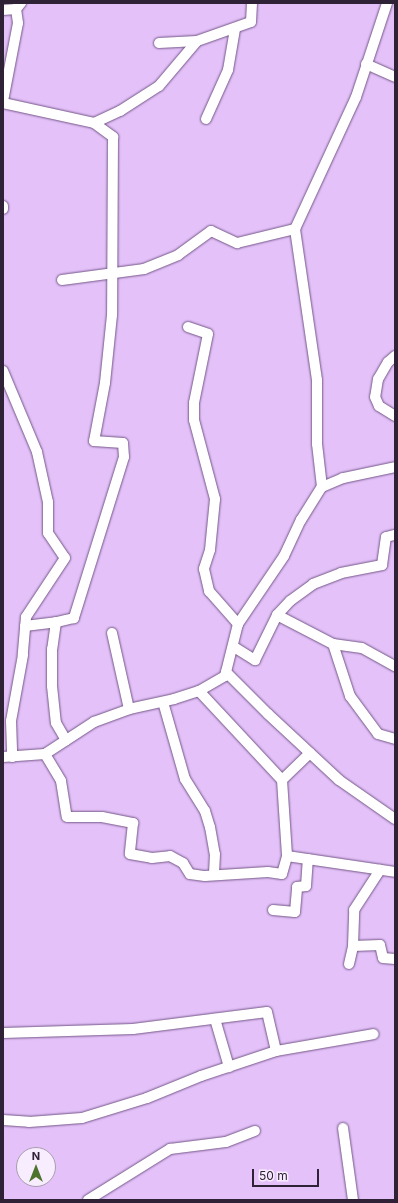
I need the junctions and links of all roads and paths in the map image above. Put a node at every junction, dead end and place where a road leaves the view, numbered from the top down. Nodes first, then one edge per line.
1 (252, 3) edge
2 (387, 3) edge
3 (19, 6) edge
4 (3, 10) edge
5 (234, 29) junction
6 (197, 41) junction
7 (159, 43) dead end
8 (366, 64) junction
9 (395, 77) edge
10 (3, 102) edge
11 (206, 119) dead end
12 (94, 123) junction
13 (3, 206) edge
14 (3, 209) edge
15 (295, 229) junction
16 (113, 274) junction
17 (62, 280) dead end
18 (188, 327) dead end
19 (395, 356) edge
20 (3, 371) edge
21 (395, 416) edge
22 (395, 467) edge
23 (322, 487) junction
24 (395, 535) edge
25 (277, 615) junction
26 (56, 622) junction
27 (238, 624) junction
28 (25, 626) junction
29 (112, 633) dead end
30 (334, 644) junction
31 (234, 647) junction
32 (395, 666) edge
33 (226, 672) junction
34 (199, 691) junction
35 (163, 702) junction
36 (129, 709) junction
37 (395, 739) edge
38 (66, 740) junction
39 (310, 753) junction
40 (45, 754) junction
41 (8, 757) edge
42 (282, 780) junction
43 (395, 819) edge
44 (286, 856) junction
45 (308, 859) junction
46 (380, 870) junction
47 (395, 872) edge
48 (214, 876) junction
49 (273, 910) dead end
50 (353, 946) junction
51 (395, 959) edge
52 (349, 964) dead end
53 (215, 1019) junction
54 (3, 1033) edge
55 (374, 1034) dead end
56 (276, 1051) junction
57 (229, 1067) junction
58 (3, 1120) edge
59 (343, 1128) dead end
60 (255, 1131) dead end
61 (88, 1200) edge
62 (353, 1200) edge

1 - 5 street
2 - 8 street
3 - 4 street
3 - 10 street
5 - 6 street
5 - 11 street
6 - 7 street
6 - 12 street
8 - 9 street
8 - 15 street
10 - 12 street
12 - 16 street
13 - 14 street
15 - 16 street
15 - 23 street
16 - 17 street
16 - 26 street
18 - 27 street
19 - 21 street
20 - 28 street
22 - 23 street
23 - 27 street
24 - 25 street
25 - 30 street
25 - 31 street
26 - 28 street
26 - 38 street
27 - 31 street
28 - 41 street
29 - 36 street
30 - 32 street
30 - 37 street
31 - 33 street
33 - 34 street
33 - 39 street
34 - 35 street
34 - 42 street
35 - 36 street
35 - 48 street
36 - 38 street
38 - 40 street
39 - 42 street
39 - 43 street
40 - 41 street
40 - 48 street
42 - 44 street
44 - 45 street
44 - 48 street
45 - 46 street
45 - 49 street
46 - 47 street
46 - 50 street
50 - 51 street
50 - 52 street
53 - 54 street
53 - 56 street
53 - 57 street
55 - 56 street
56 - 57 street
57 - 58 street
59 - 62 street
60 - 61 street

